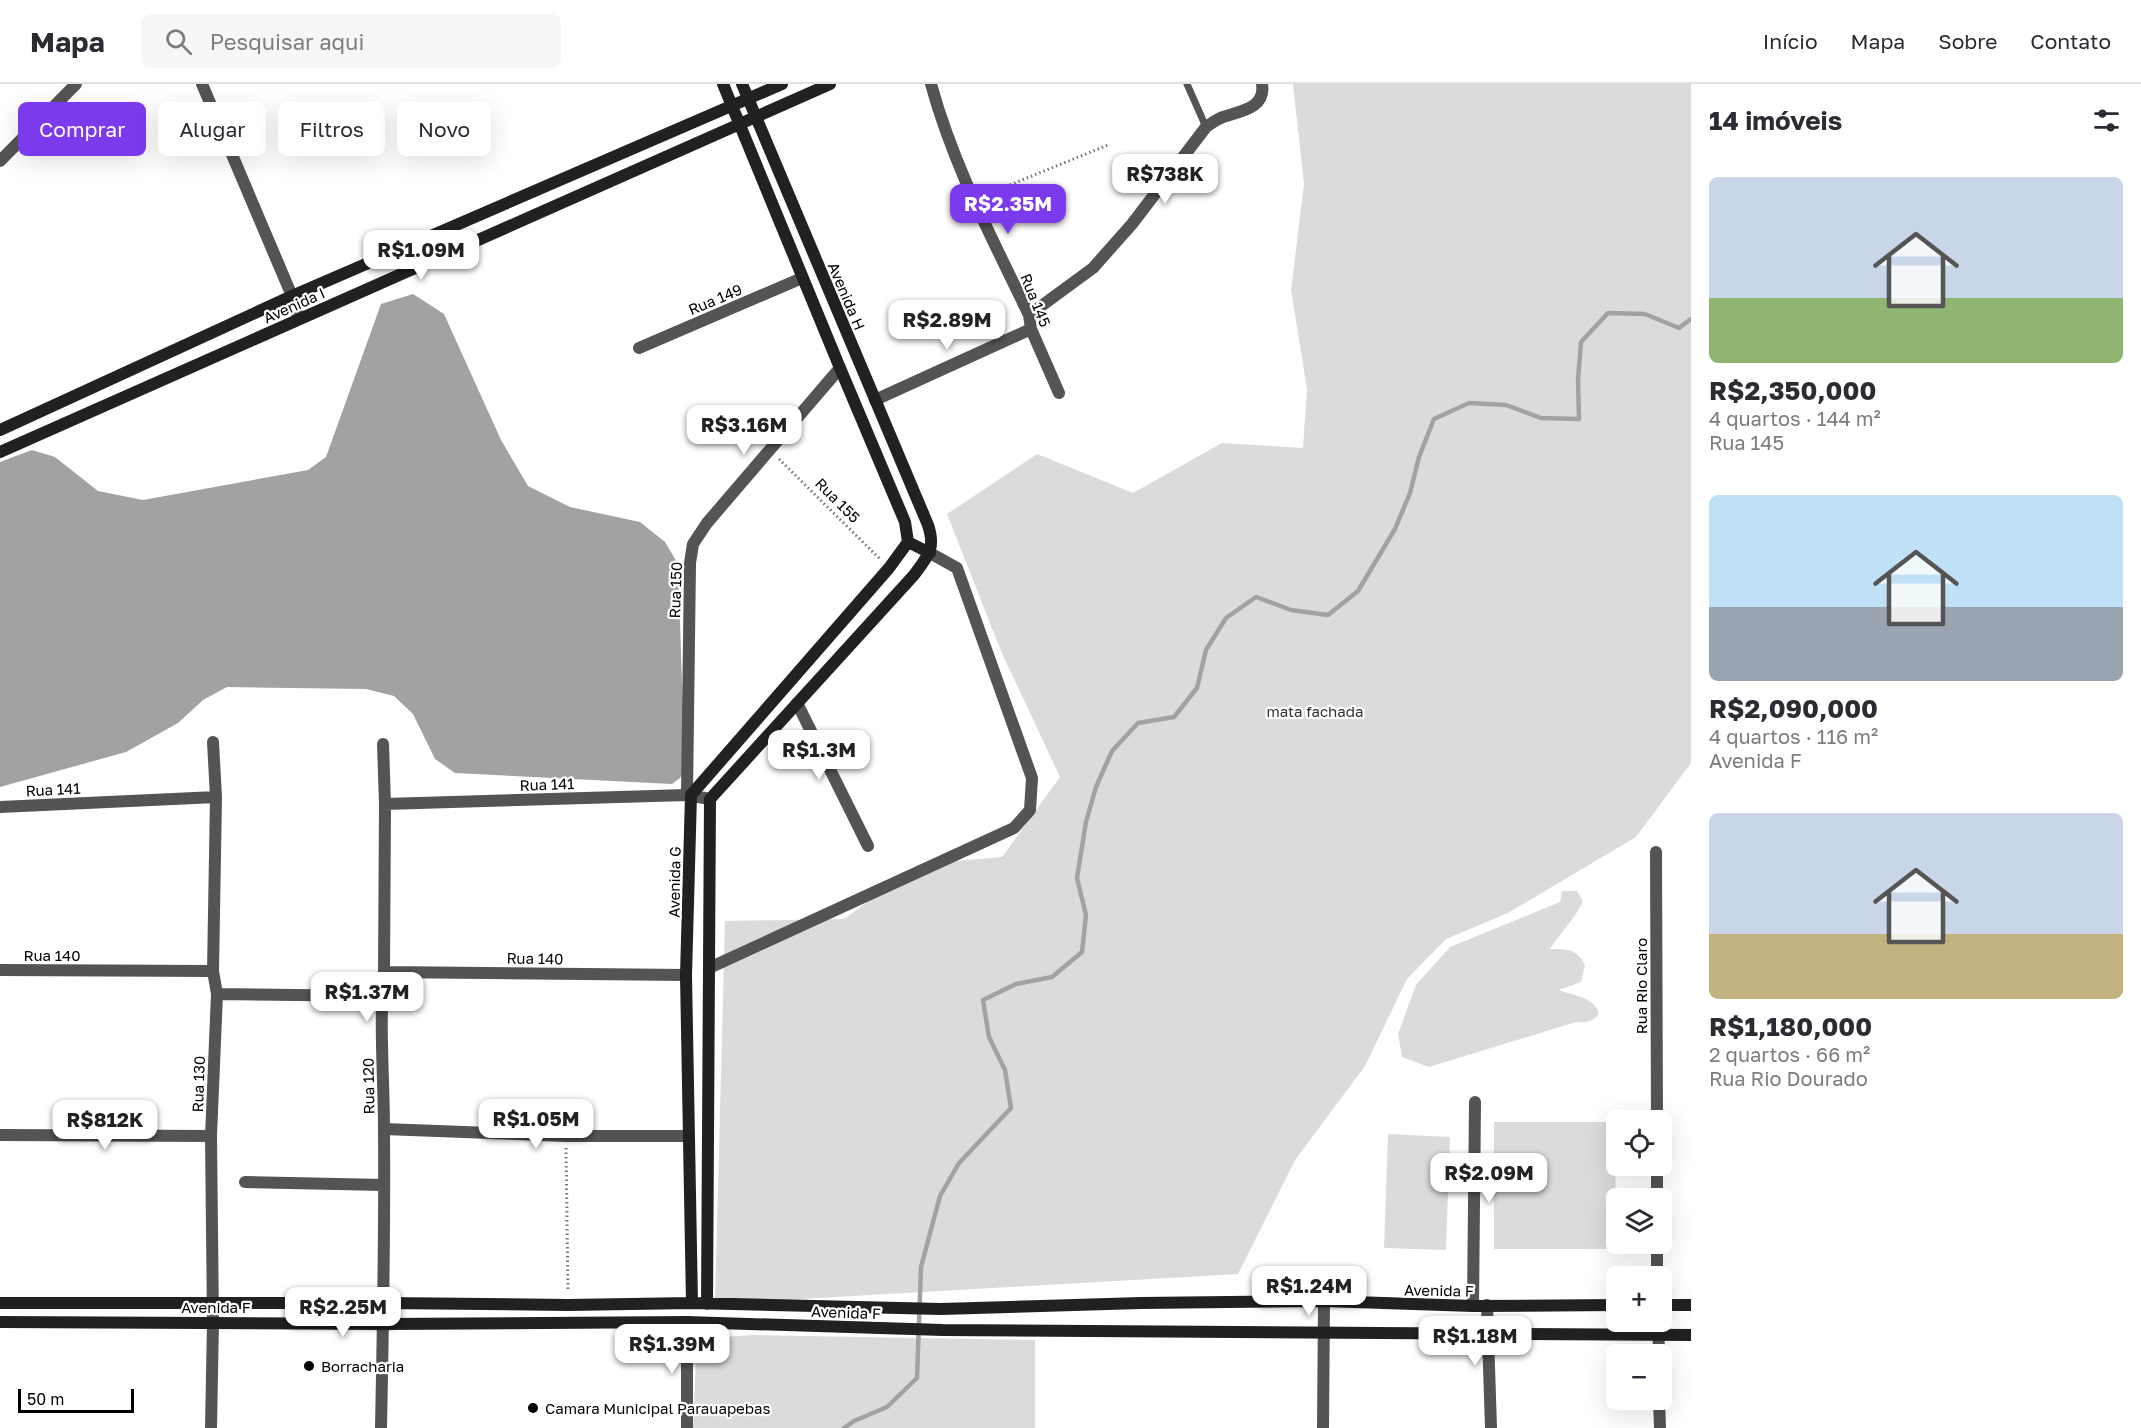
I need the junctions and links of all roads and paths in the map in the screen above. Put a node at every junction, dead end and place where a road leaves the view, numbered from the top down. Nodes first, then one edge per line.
1 (76, 84) edge
2 (202, 84) edge
3 (723, 84) edge
4 (742, 84) edge
5 (782, 84) edge
6 (830, 84) edge
7 (931, 84) edge
8 (1187, 84) edge
9 (1262, 84) edge
10 (748, 99) junction
11 (733, 105) junction
12 (755, 116) junction
13 (740, 122) junction
14 (1206, 127) junction
15 (1108, 145) dead end
16 (0, 161) edge
17 (974, 200) junction
18 (802, 278) junction
19 (292, 296) junction
20 (1029, 315) junction
21 (299, 319) junction
22 (1031, 329) junction
23 (639, 348) dead end
24 (840, 368) junction
25 (1059, 393) dead end
26 (875, 400) junction
27 (0, 430) edge
28 (770, 449) junction
29 (0, 452) edge
30 (908, 542) junction
31 (930, 553) junction
32 (889, 568) junction
33 (797, 703) junction
34 (213, 742) dead end
35 (383, 744) dead end
36 (689, 795) junction
37 (216, 797) junction
38 (710, 799) junction
39 (385, 804) junction
40 (0, 807) edge
41 (868, 846) dead end
42 (1656, 852) dead end
43 (710, 968) junction
44 (0, 969) edge
45 (213, 971) junction
46 (384, 972) junction
47 (686, 975) junction
48 (217, 994) junction
49 (381, 996) junction
50 (1475, 1102) dead end
51 (1657, 1110) edge
52 (384, 1129) junction
53 (0, 1135) edge
54 (211, 1136) junction
55 (566, 1136) junction
56 (688, 1136) junction
57 (245, 1182) dead end
58 (384, 1185) junction
59 (1324, 1301) junction
60 (0, 1303) edge
61 (213, 1303) junction
62 (384, 1303) junction
63 (692, 1303) junction
64 (707, 1304) junction
65 (568, 1305) junction
66 (1487, 1305) junction
67 (1606, 1305) edge
68 (1672, 1305) edge
69 (1691, 1305) edge
70 (1473, 1306) junction
71 (0, 1322) edge
72 (213, 1322) junction
73 (687, 1322) junction
74 (383, 1324) junction
75 (1659, 1332) edge
76 (1323, 1333) junction
77 (1489, 1334) junction
78 (1659, 1335) junction
79 (1691, 1335) edge
80 (1659, 1344) edge
81 (1659, 1410) edge
82 (211, 1428) edge
83 (381, 1428) edge
84 (687, 1428) edge
85 (1323, 1428) edge
86 (1491, 1428) edge
87 (1660, 1428) edge

1 - 16 street
2 - 19 street
3 - 11 street
4 - 10 street, Avenida H
5 - 10 street, Avenida I
6 - 12 street, Avenida I
7 - 17 street, Rua 145
8 - 14 lane
9 - 14 street
10 - 11 street, Avenida I
10 - 12 street, Avenida H
11 - 13 street
11 - 19 street, Avenida I
12 - 13 street, Avenida I
12 - 26 street, Avenida H
13 - 18 street
13 - 21 street, Avenida I
14 - 20 street
15 - 17 path
17 - 20 street, Rua 145
18 - 23 street, Rua 149
18 - 24 street
19 - 21 street
19 - 27 street, Avenida I
20 - 22 street, Rua 145
21 - 29 street, Avenida I
22 - 25 street, Rua 145
22 - 26 street
24 - 28 street, Rua 150
24 - 30 street
26 - 31 street, Avenida H
28 - 32 path, Rua 155
28 - 36 street, Rua 150
30 - 31 street
30 - 32 street
31 - 33 street
31 - 43 street
32 - 36 street
33 - 38 street
33 - 41 street
34 - 37 street, Rua 130
35 - 39 street, Rua 120
36 - 38 street, Rua 141
36 - 39 street, Rua 141
36 - 47 street, Avenida G
37 - 40 street, Rua 141
37 - 45 street, Rua 130
38 - 43 street
39 - 46 street, Rua 120
42 - 51 street, Rua Rio Claro
43 - 64 street
44 - 45 street, Rua 140
45 - 48 street, Rua 130
46 - 47 street, Rua 140
46 - 49 street, Rua 120
47 - 56 street, Avenida G
48 - 49 street
48 - 54 street, Rua 130
49 - 52 street, Rua 120
50 - 70 street
52 - 55 street
52 - 58 street, Rua 120
53 - 54 street
54 - 61 street, Rua 130
55 - 56 street
55 - 65 path
56 - 63 street, Avenida G
57 - 58 street
58 - 62 street, Rua 120
59 - 64 street, Avenida F
59 - 70 street, Avenida F
59 - 76 street
60 - 61 street, Avenida F
61 - 62 street, Avenida F
61 - 72 street, Rua 130
62 - 65 street, Avenida F
62 - 74 street, Rua 120
63 - 64 street, Avenida F
63 - 65 street, Avenida F
66 - 67 street, Avenida F
66 - 70 street, Avenida F
66 - 77 street
68 - 69 street
71 - 72 street, Avenida F
72 - 74 street, Avenida F
72 - 82 street, Rua 130
73 - 74 street, Avenida F
73 - 76 street, Avenida F
73 - 84 street
74 - 83 street, Rua 120
75 - 78 street
76 - 77 street, Avenida F
76 - 85 street
77 - 78 street, Avenida F
77 - 86 street
78 - 79 street, Avenida F
78 - 80 street
81 - 87 street

